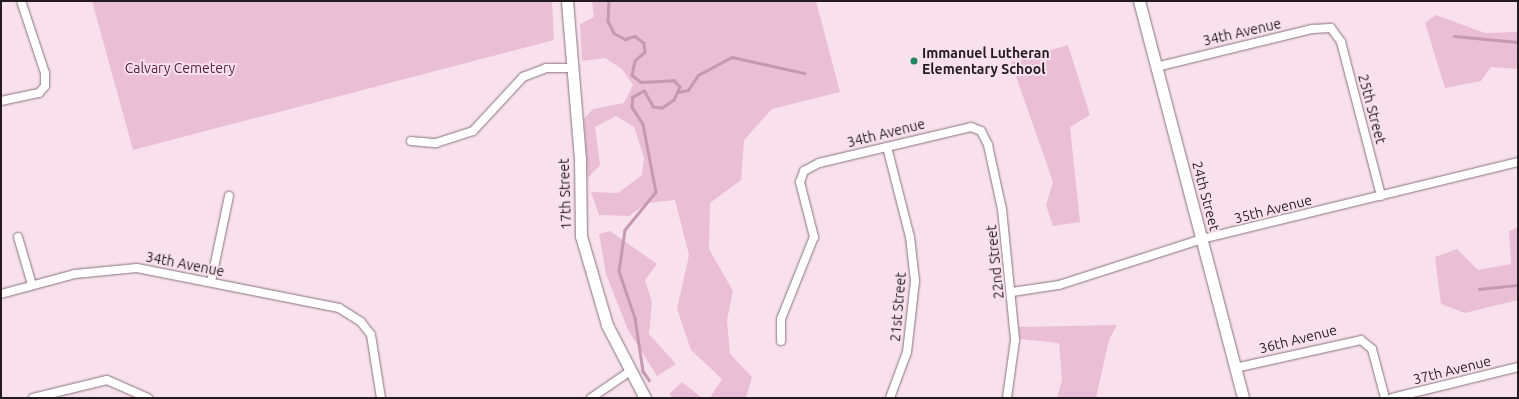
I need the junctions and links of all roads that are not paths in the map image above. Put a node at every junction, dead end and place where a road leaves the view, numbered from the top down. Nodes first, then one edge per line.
1 (21, 1) edge
2 (567, 1) edge
3 (1139, 1) edge
4 (1334, 30) joint
5 (1156, 67) junction
6 (572, 68) junction
7 (1, 101) edge
8 (977, 129) joint
9 (410, 141) dead end
10 (887, 147) junction
11 (1518, 162) edge
12 (229, 196) dead end
13 (1382, 196) junction
14 (18, 237) dead end
15 (1202, 240) junction
16 (211, 282) junction
17 (32, 285) junction
18 (1012, 292) junction
19 (1, 294) edge
20 (781, 341) dead end
21 (1518, 367) edge
22 (1235, 368) junction
23 (630, 372) junction
24 (33, 398) edge
25 (148, 398) edge
26 (381, 398) edge
27 (591, 398) edge
28 (645, 398) edge
29 (890, 398) edge
30 (1008, 398) edge
31 (1243, 398) edge
32 (1385, 398) edge
33 (1392, 398) edge

1 - 7 street
2 - 6 street, 17th Street
3 - 5 street, 24th Street
4 - 5 street, 34th Avenue
4 - 13 street, 25th Street
5 - 15 street, 24th Street
6 - 9 street
6 - 23 street, 17th Street
8 - 10 street, 34th Avenue
8 - 18 street, 22nd Street
10 - 20 street, 34th Avenue
10 - 29 street, 21st Street
11 - 13 street, 35th Avenue
12 - 16 street
13 - 15 street, 35th Avenue
14 - 17 street
15 - 18 street, 35th Avenue
15 - 22 street, 24th Street
16 - 17 street, 34th Avenue
16 - 26 street, 34th Avenue
17 - 19 street, 34th Avenue
18 - 30 street, 22nd Street
21 - 33 street, 37th Avenue
22 - 31 street, 24th Street
22 - 32 street, 36th Avenue
23 - 27 street
23 - 28 street, 17th Street
24 - 25 street

